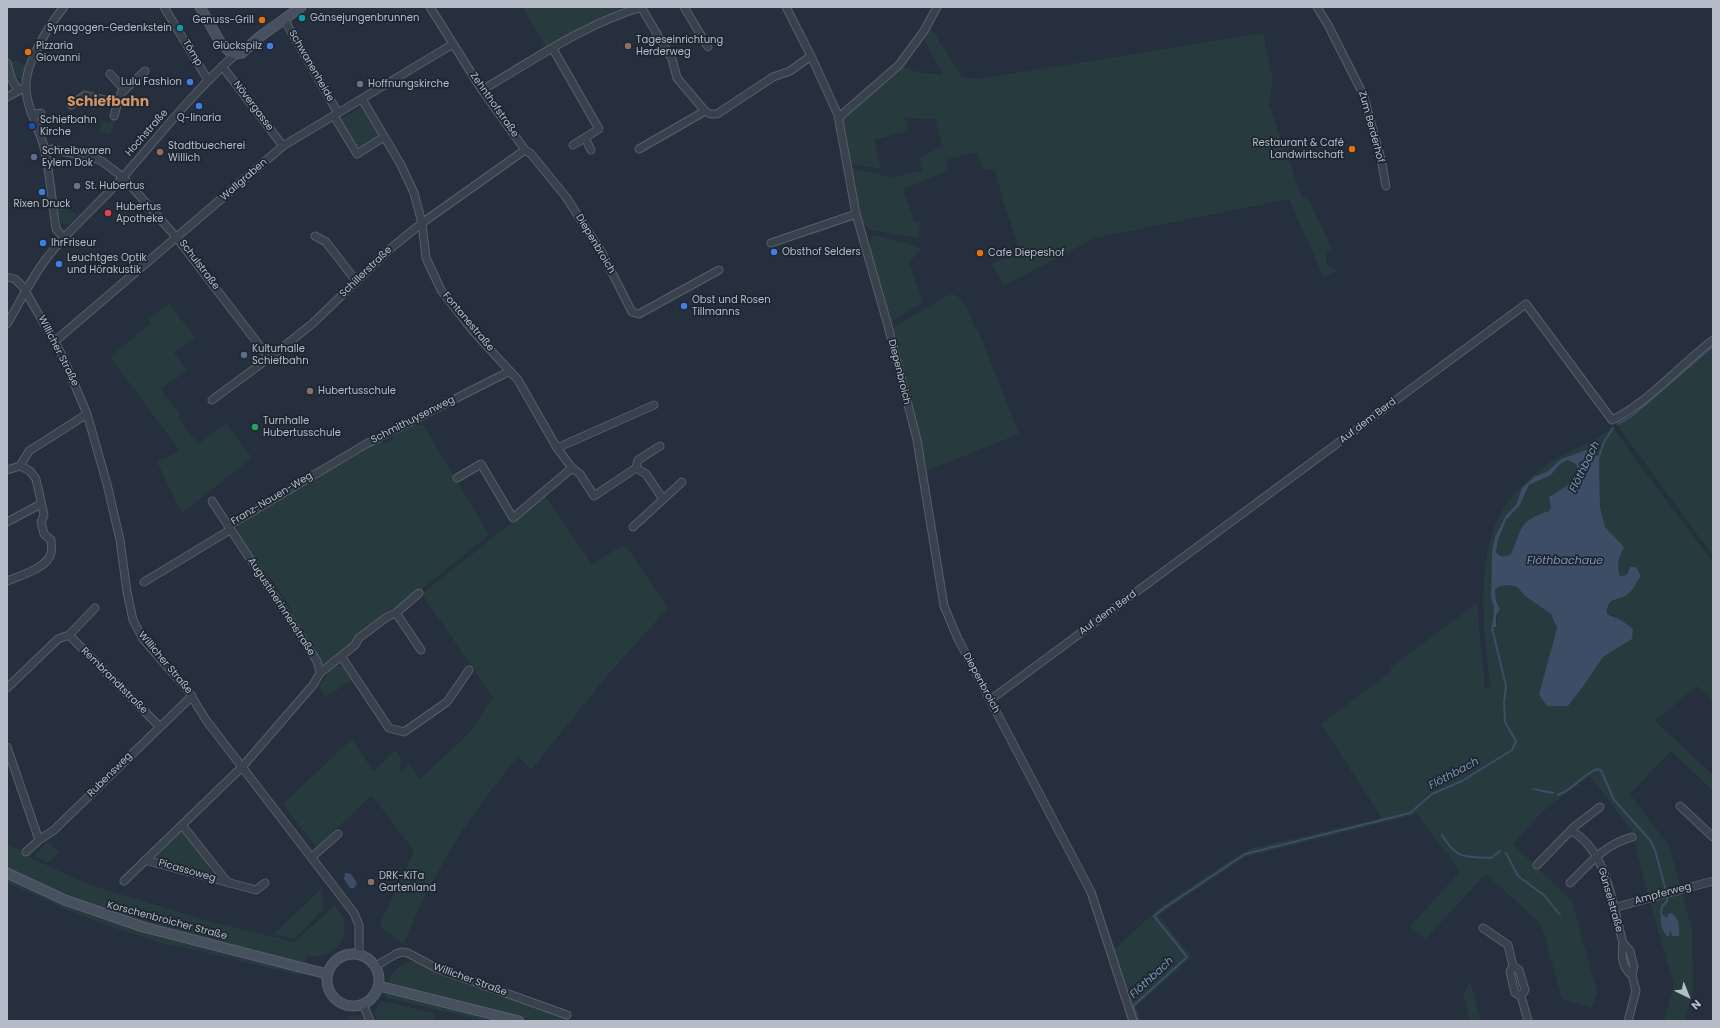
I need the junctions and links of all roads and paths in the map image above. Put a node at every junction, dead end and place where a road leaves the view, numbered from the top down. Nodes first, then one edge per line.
1 (64, 7) edge
2 (164, 7) edge
3 (200, 7) edge
4 (301, 7) edge
5 (430, 7) edge
6 (642, 7) edge
7 (684, 7) edge
8 (786, 7) edge
9 (937, 7) edge
10 (1317, 7) edge
11 (284, 19) junction
12 (453, 44) junction
13 (708, 47) dead end
14 (552, 48) junction
15 (236, 54) junction
16 (811, 56) junction
17 (7, 63) edge
18 (222, 66) junction
19 (145, 71) dead end
20 (110, 74) dead end
21 (208, 80) junction
22 (26, 88) junction
23 (18, 90) junction
24 (125, 90) junction
25 (482, 90) junction
26 (7, 97) edge
27 (362, 99) junction
28 (117, 104) junction
29 (71, 105) dead end
30 (705, 111) junction
31 (31, 113) junction
32 (41, 113) dead end
33 (336, 115) junction
34 (114, 116) dead end
35 (838, 118) junction
36 (585, 138) junction
37 (385, 139) junction
38 (573, 145) dead end
39 (284, 146) junction
40 (639, 149) dead end
41 (525, 150) junction
42 (591, 150) dead end
43 (45, 152) junction
44 (123, 177) junction
45 (1386, 186) dead end
46 (566, 197) joint
47 (856, 214) junction
48 (422, 223) junction
49 (315, 236) dead end
50 (64, 238) junction
51 (177, 238) junction
52 (771, 244) dead end
53 (719, 270) dead end
54 (7, 277) edge
55 (356, 281) junction
56 (26, 291) junction
57 (7, 324) edge
58 (1713, 340) edge
59 (54, 342) junction
60 (269, 358) junction
61 (510, 371) junction
62 (212, 400) dead end
63 (654, 405) dead end
64 (87, 414) junction
65 (660, 446) dead end
66 (557, 448) junction
67 (20, 466) junction
68 (572, 468) junction
69 (636, 468) junction
70 (7, 470) edge
71 (317, 472) joint
72 (456, 478) dead end
73 (682, 482) dead end
74 (663, 500) junction
75 (212, 501) dead end
76 (41, 504) junction
77 (7, 522) edge
78 (633, 527) dead end
79 (229, 528) junction
80 (7, 582) edge
81 (144, 582) dead end
82 (419, 593) dead end
83 (95, 608) dead end
84 (396, 613) junction
85 (68, 635) junction
86 (421, 650) dead end
87 (341, 656) junction
88 (469, 670) dead end
89 (320, 673) junction
90 (7, 688) edge
91 (192, 696) junction
92 (990, 700) junction
93 (159, 726) junction
94 (7, 747) edge
95 (243, 766) junction
96 (1680, 806) dead end
97 (1600, 807) dead end
98 (182, 825) junction
99 (1571, 831) junction
100 (338, 834) dead end
101 (1632, 837) dead end
102 (1713, 837) edge
103 (39, 840) junction
104 (26, 852) dead end
105 (312, 857) junction
106 (1596, 857) junction
107 (145, 860) junction
108 (1536, 866) dead end
109 (7, 873) edge
110 (124, 881) dead end
111 (1713, 881) edge
112 (228, 883) junction
113 (265, 883) dead end
114 (1570, 883) dead end
115 (1613, 908) junction
116 (1483, 928) dead end
117 (359, 954) junction
118 (376, 966) junction
119 (328, 974) junction
120 (379, 986) junction
121 (363, 1004) junction
122 (567, 1015) dead end
123 (370, 1021) edge
124 (519, 1021) edge
125 (1132, 1021) edge
126 (1528, 1021) edge
127 (1628, 1021) edge

1 - 22 street
2 - 21 street, Tömp
3 - 15 main road
4 - 11 main road, Hochstraße
5 - 12 street, Zehnthofstraße
6 - 14 street
6 - 30 street
7 - 13 street
8 - 16 street
9 - 35 street
10 - 45 street, Zum Berderhof
11 - 15 main road, Hochstraße
11 - 33 street, Schwanenheide
12 - 25 street, Zehnthofstraße
12 - 27 street, Wallgraben
14 - 25 street
14 - 36 street
15 - 18 street, Hochstraße
16 - 30 street
16 - 35 street
17 - 23 street
18 - 21 street, Hochstraße
18 - 39 street, Növergasse
19 - 24 street
20 - 24 street
21 - 44 street, Hochstraße
22 - 23 street
22 - 31 street
23 - 26 street
24 - 28 street
25 - 41 street, Zehnthofstraße
27 - 33 street, Wallgraben
27 - 37 street, Fontanestraße
28 - 29 street
28 - 34 street
30 - 40 street
31 - 32 street
31 - 43 street
33 - 37 street, Schwanenheide
33 - 39 street, Wallgraben
35 - 47 street
36 - 38 street
36 - 42 street
37 - 48 street, Fontanestraße
39 - 51 street, Wallgraben
41 - 46 street, Zehnthofstraße
41 - 48 street, Schillerstraße
43 - 44 street, Schulstraße
43 - 50 street
44 - 50 street, Hochstraße
44 - 51 street, Schulstraße
46 - 53 street, Diepenbroich
47 - 52 street
47 - 92 street, Diepenbroich
48 - 55 street, Schillerstraße
48 - 61 street, Fontanestraße
49 - 55 street
50 - 56 street, Hochstraße
51 - 59 street, Wallgraben
51 - 60 street, Schulstraße
54 - 56 street, Willicher Straße
55 - 60 street, Schillerstraße
56 - 57 street, Hochstraße
56 - 59 street, Willicher Straße
58 - 92 street, Auf dem Berd
59 - 64 street, Willicher Straße
60 - 62 street, Schillerstraße
61 - 66 street, Fontanestraße
61 - 71 street, Schmithuysenweg
63 - 66 street
64 - 67 street
64 - 91 street, Willicher Straße
65 - 69 street, Fontanestraße
66 - 68 street, Fontanestraße
67 - 70 street
67 - 76 street
68 - 69 street, Fontanestraße
68 - 72 street
69 - 74 street
71 - 79 street, Franz-Nauen-Weg
73 - 74 street
74 - 78 street
75 - 79 street, Augustinerinnenstraße
76 - 77 street
76 - 80 street
79 - 81 street, Franz-Nauen-Weg
79 - 89 street, Augustinerinnenstraße
82 - 84 street
83 - 85 street
84 - 86 street
84 - 87 street
85 - 90 street
85 - 93 street, Rembrandtstraße
87 - 88 street
87 - 89 street
89 - 95 street
91 - 93 street, Rubensweg
91 - 95 street, Willicher Straße
92 - 125 street, Diepenbroich
93 - 103 street, Rubensweg
94 - 103 street
95 - 98 street, Picassoweg
95 - 105 street, Willicher Straße
96 - 102 street
97 - 99 street
98 - 107 street, Picassoweg
98 - 112 street, Picassoweg
99 - 106 street, Günselstraße
99 - 108 street
100 - 105 street
101 - 106 street, Günselstraße
103 - 104 street, Rubensweg
105 - 117 street, Willicher Straße
106 - 114 street, Günselstraße
106 - 115 street, Günselstraße
107 - 110 street, Picassoweg
107 - 112 street, Picassoweg
109 - 119 main road, Korschenbroicher Straße
111 - 115 street, Ampferweg
112 - 113 street, Picassoweg
115 - 127 street, Günselstraße
116 - 126 street
117 - 118 main road
117 - 119 main road
118 - 120 main road
118 - 122 street, Willicher Straße
119 - 121 main road
120 - 121 main road
120 - 124 main road
121 - 123 street

